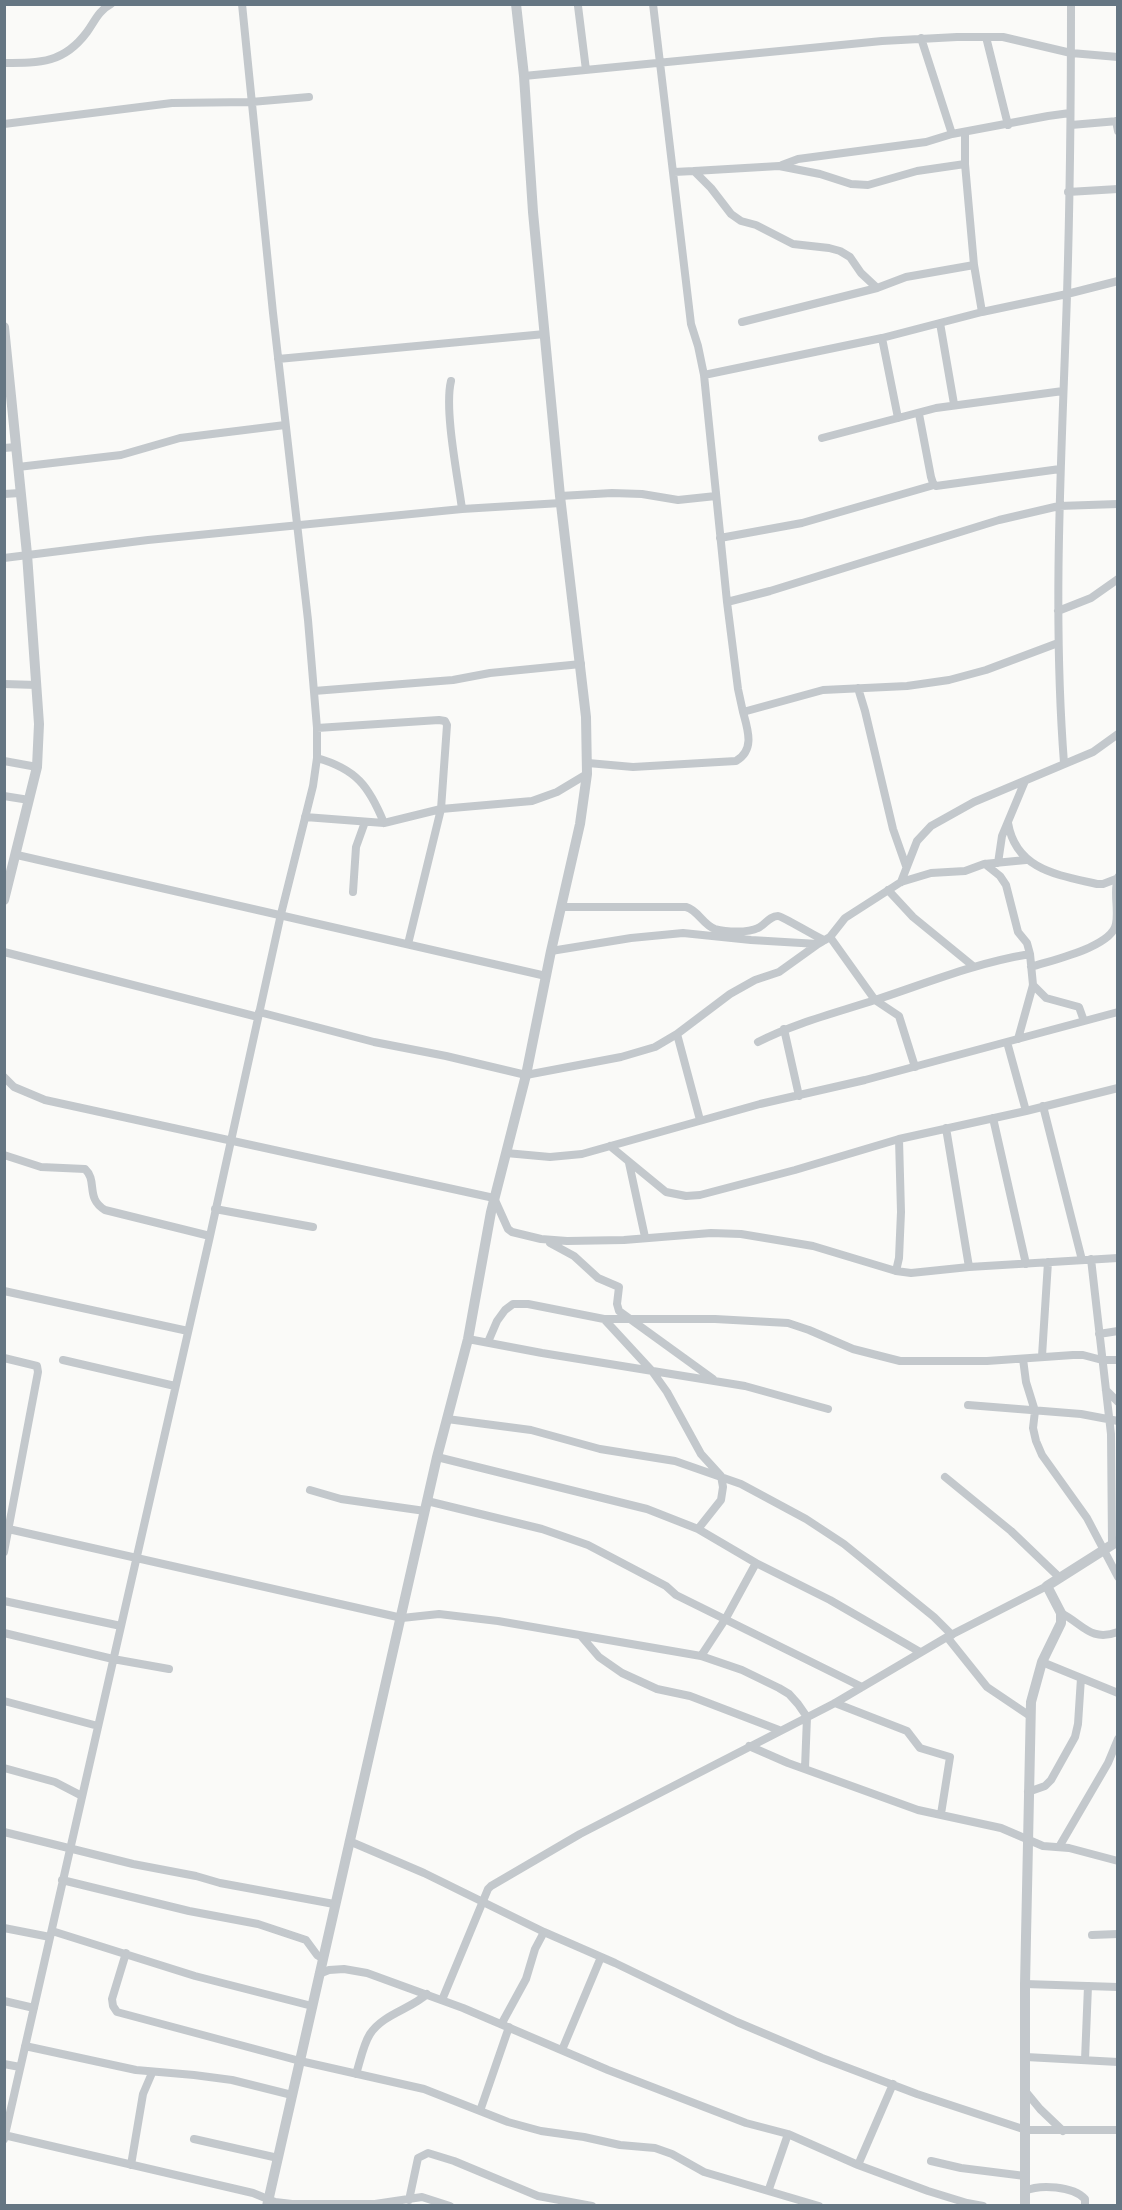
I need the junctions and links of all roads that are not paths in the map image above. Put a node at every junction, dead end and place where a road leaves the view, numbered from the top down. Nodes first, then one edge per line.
1 (111, 4) edge
2 (242, 4) edge
3 (516, 4) edge
4 (653, 4) edge
5 (1071, 4) edge
6 (578, 6) edge
7 (986, 37) junction
8 (921, 38) junction
9 (1071, 53) junction
10 (1118, 57) edge
11 (4, 63) edge
12 (661, 63) junction
13 (586, 70) junction
14 (524, 76) junction
15 (309, 97) dead end
16 (251, 102) junction
17 (1070, 113) junction
18 (1117, 121) edge
19 (4, 124) edge
20 (1008, 125) junction
21 (1071, 125) junction
22 (1118, 131) edge
23 (965, 132) junction
24 (952, 134) junction
25 (965, 164) junction
26 (779, 166) junction
27 (694, 171) junction
28 (674, 172) junction
29 (1118, 189) edge
30 (1068, 192) junction
31 (974, 265) junction
32 (1118, 281) edge
33 (877, 288) junction
34 (1067, 294) junction
35 (982, 312) junction
36 (742, 322) dead end
37 (940, 323) junction
38 (4, 327) edge
39 (545, 334) junction
40 (882, 338) junction
41 (6, 352) edge
42 (278, 359) junction
43 (704, 375) junction
44 (451, 381) dead end
45 (1063, 391) junction
46 (9, 402) edge
47 (954, 404) junction
48 (919, 414) junction
49 (898, 418) junction
50 (285, 424) junction
51 (822, 438) dead end
52 (10, 447) edge
53 (18, 467) junction
54 (1060, 469) junction
55 (934, 485) junction
56 (20, 493) junction
57 (4, 494) edge
58 (716, 496) junction
59 (560, 499) junction
60 (1118, 504) edge
61 (1059, 506) junction
62 (462, 509) junction
63 (296, 526) junction
64 (720, 538) junction
65 (27, 554) junction
66 (4, 558) edge
67 (1118, 579) edge
68 (727, 602) junction
69 (1058, 611) junction
70 (1058, 643) junction
71 (581, 664) junction
72 (4, 684) edge
73 (38, 685) junction
74 (858, 688) junction
75 (314, 691) junction
76 (743, 712) junction
77 (317, 728) junction
78 (1118, 734) edge
79 (317, 758) junction
80 (4, 760) edge
81 (1064, 763) junction
82 (37, 767) junction
83 (587, 768) junction
84 (1025, 781) junction
85 (4, 796) edge
86 (29, 800) junction
87 (441, 809) junction
88 (304, 818) junction
89 (365, 822) junction
90 (384, 823) junction
91 (1008, 823) junction
92 (12, 858) edge
93 (1026, 860) junction
94 (998, 863) junction
95 (984, 864) junction
96 (906, 866) junction
97 (1117, 878) edge
98 (901, 882) junction
99 (888, 890) junction
100 (352, 892) dead end
101 (4, 900) edge
102 (561, 907) junction
103 (281, 914) junction
104 (824, 940) junction
105 (408, 944) junction
106 (551, 951) junction
107 (4, 952) edge
108 (1029, 954) junction
109 (973, 966) junction
110 (1031, 967) junction
111 (546, 976) junction
112 (1033, 985) junction
113 (875, 1000) junction
114 (1118, 1012) edge
115 (259, 1014) junction
116 (1084, 1021) junction
117 (784, 1029) junction
118 (677, 1034) junction
119 (1018, 1039) junction
120 (758, 1042) dead end
121 (1007, 1042) junction
122 (915, 1067) junction
123 (526, 1075) junction
124 (4, 1077) edge
125 (1118, 1088) edge
126 (799, 1096) junction
127 (1043, 1106) junction
128 (1026, 1111) junction
129 (993, 1118) junction
130 (700, 1120) junction
131 (946, 1128) junction
132 (899, 1139) junction
133 (230, 1141) junction
134 (610, 1146) junction
135 (506, 1153) junction
136 (4, 1155) edge
137 (628, 1163) junction
138 (494, 1198) junction
139 (215, 1209) junction
140 (313, 1227) dead end
141 (210, 1236) junction
142 (645, 1238) junction
143 (541, 1239) junction
144 (1118, 1258) edge
145 (1086, 1259) junction
146 (1048, 1262) junction
147 (1026, 1264) junction
148 (969, 1267) junction
149 (896, 1271) junction
150 (4, 1291) edge
151 (627, 1318) junction
152 (604, 1319) junction
153 (188, 1331) junction
154 (1118, 1331) edge
155 (1099, 1334) junction
156 (468, 1339) junction
157 (488, 1342) junction
158 (1042, 1356) junction
159 (4, 1358) edge
160 (1023, 1359) junction
161 (63, 1360) dead end
162 (1102, 1360) junction
163 (1118, 1360) edge
164 (652, 1371) junction
165 (717, 1382) junction
166 (175, 1386) junction
167 (1106, 1390) junction
168 (1118, 1402) edge
169 (968, 1405) dead end
170 (828, 1409) dead end
171 (1035, 1412) junction
172 (447, 1419) junction
173 (1113, 1420) edge
174 (437, 1456) junction
175 (1114, 1463) edge
176 (721, 1476) junction
177 (945, 1477) dead end
178 (310, 1490) dead end
179 (426, 1506) junction
180 (7, 1528) edge
181 (698, 1529) junction
182 (1111, 1545) edge
183 (4, 1552) edge
184 (136, 1558) junction
185 (756, 1563) junction
186 (1118, 1577) edge
187 (1060, 1578) junction
188 (1047, 1586) junction
189 (4, 1601) edge
190 (1060, 1613) junction
191 (402, 1618) junction
192 (726, 1618) junction
193 (121, 1626) junction
194 (1118, 1632) edge
195 (4, 1633) edge
196 (581, 1636) junction
197 (950, 1636) junction
198 (920, 1652) junction
199 (701, 1656) junction
200 (113, 1659) junction
201 (1042, 1662) junction
202 (169, 1669) dead end
203 (1081, 1678) junction
204 (862, 1687) junction
205 (1118, 1693) edge
206 (4, 1701) edge
207 (1030, 1702) junction
208 (835, 1703) junction
209 (1016, 1708) junction
210 (1030, 1716) junction
211 (807, 1717) junction
212 (98, 1726) junction
213 (779, 1730) junction
214 (1118, 1739) edge
215 (749, 1746) junction
216 (4, 1768) edge
217 (805, 1768) junction
218 (1028, 1792) junction
219 (82, 1796) junction
220 (940, 1814) junction
221 (4, 1832) edge
222 (1027, 1838) junction
223 (349, 1841) junction
224 (1059, 1847) junction
225 (70, 1848) junction
226 (1118, 1861) edge
227 (62, 1880) junction
228 (484, 1901) junction
229 (334, 1904) junction
230 (4, 1928) edge
231 (544, 1932) junction
232 (51, 1934) junction
233 (1118, 1934) edge
234 (1092, 1935) dead end
235 (126, 1953) junction
236 (601, 1957) junction
237 (322, 1958) junction
238 (319, 1974) junction
239 (1025, 1984) junction
240 (1088, 1986) junction
241 (1118, 1987) edge
242 (427, 1994) junction
243 (442, 2000) junction
244 (4, 2001) edge
245 (312, 2006) junction
246 (34, 2008) junction
247 (505, 2025) junction
248 (25, 2046) junction
249 (562, 2050) junction
250 (1026, 2057) junction
251 (1085, 2060) junction
252 (300, 2061) junction
253 (1118, 2062) edge
254 (4, 2064) edge
255 (20, 2067) junction
256 (152, 2073) junction
257 (356, 2074) junction
258 (893, 2084) junction
259 (1026, 2092) junction
260 (292, 2095) junction
261 (480, 2110) junction
262 (1026, 2130) junction
263 (1118, 2130) edge
264 (1063, 2131) junction
265 (788, 2134) junction
266 (5, 2137) edge
267 (194, 2139) dead end
268 (278, 2158) junction
269 (931, 2161) dead end
270 (131, 2165) junction
271 (858, 2165) junction
272 (1025, 2176) junction
273 (769, 2189) junction
274 (1025, 2191) junction
275 (409, 2200) junction
276 (268, 2202) edge
277 (311, 2204) edge
278 (375, 2205) edge
279 (450, 2205) edge
280 (592, 2205) edge
281 (819, 2205) edge
282 (983, 2205) edge
283 (1025, 2205) edge
284 (1085, 2205) edge

1 - 11 street
2 - 16 street
3 - 14 street
4 - 12 street
5 - 9 street
6 - 13 street
7 - 8 street
7 - 9 street
7 - 20 street
8 - 12 street
8 - 24 street
9 - 10 street
9 - 17 street
12 - 13 street
12 - 28 street
13 - 14 street
14 - 39 street
15 - 16 street
16 - 19 street
16 - 42 street
17 - 20 street
17 - 21 street
18 - 21 street
18 - 22 street
20 - 23 street
21 - 30 street
23 - 24 street
23 - 25 street
24 - 26 street
25 - 26 street
25 - 31 street
26 - 27 street
27 - 28 street
27 - 33 street
28 - 43 street
29 - 30 street
30 - 34 street
31 - 33 street
31 - 35 street
32 - 34 street
33 - 36 street
34 - 35 street
34 - 45 street
35 - 37 street
37 - 40 street
37 - 47 street
38 - 41 street
39 - 42 street
39 - 59 street
40 - 43 street
40 - 49 street
41 - 46 street
42 - 50 street
43 - 58 street
44 - 62 street
45 - 47 street
45 - 54 street
46 - 52 street
47 - 48 street
48 - 49 street
48 - 55 street
49 - 51 street
50 - 53 street
50 - 63 street
52 - 53 street
53 - 56 street
54 - 55 street
54 - 61 street
55 - 64 street
56 - 57 street
56 - 65 street
58 - 59 street
58 - 64 street
59 - 62 street
59 - 71 street
60 - 61 street
61 - 68 street
61 - 69 street
62 - 63 street
63 - 65 street
63 - 75 street
64 - 68 street
65 - 66 street
65 - 73 street
67 - 69 street
68 - 76 street
69 - 70 street
70 - 74 street
70 - 81 street
71 - 75 street
71 - 83 street
72 - 73 street
73 - 82 street
74 - 76 street
74 - 96 street
75 - 77 street
76 - 83 street
77 - 79 street
77 - 87 street
78 - 81 street
79 - 88 street
79 - 90 street
80 - 82 street
81 - 84 street
82 - 86 street
83 - 87 street
83 - 102 street
84 - 91 street
84 - 96 street
85 - 86 street
86 - 92 street
87 - 90 street
87 - 105 street
88 - 89 street
88 - 103 street
89 - 90 street
89 - 100 street
91 - 93 street
91 - 94 street
92 - 101 street
92 - 103 street
93 - 94 street
93 - 97 street
94 - 95 street
95 - 98 street
95 - 108 street
96 - 98 street
97 - 110 street
98 - 99 street
99 - 104 street
99 - 109 street
102 - 104 street
102 - 106 street
103 - 105 street
103 - 115 street
104 - 106 street
104 - 113 street
104 - 118 street
105 - 111 street
106 - 111 street
107 - 115 street
108 - 109 street
108 - 110 street
109 - 113 street
110 - 112 street
111 - 123 street
112 - 116 street
112 - 119 street
113 - 117 street
113 - 122 street
114 - 116 street
115 - 123 street
115 - 133 street
116 - 119 street
117 - 120 street
117 - 126 street
118 - 123 street
118 - 130 street
119 - 121 street
121 - 122 street
121 - 128 street
122 - 126 street
123 - 135 street
124 - 133 street
125 - 127 street
126 - 130 street
127 - 128 street
127 - 145 street
128 - 129 street
129 - 131 street
129 - 147 street
130 - 134 street
131 - 132 street
131 - 148 street
132 - 137 street
132 - 149 street
133 - 138 street
133 - 139 street
134 - 135 street
134 - 137 street
135 - 138 street
136 - 141 street
137 - 142 street
138 - 143 street
138 - 156 street
139 - 140 street
139 - 141 street
141 - 153 street
142 - 143 street
142 - 149 street
143 - 151 street
144 - 145 street
145 - 146 street
145 - 155 street
146 - 147 street
146 - 158 street
147 - 148 street
148 - 149 street
150 - 153 street
151 - 152 street
151 - 160 street
151 - 165 street
152 - 157 street
152 - 164 street
153 - 166 street
154 - 155 street
155 - 162 street
156 - 157 street
156 - 172 street
157 - 164 street
158 - 160 street
158 - 162 street
159 - 180 street
160 - 171 street
161 - 166 street
162 - 163 street
162 - 167 street
164 - 165 street
164 - 176 street
165 - 170 street
166 - 184 street
167 - 168 street
167 - 173 street
169 - 171 street
171 - 173 street
171 - 182 street
172 - 174 street
172 - 176 street
173 - 175 street
174 - 179 street
174 - 181 street
175 - 182 street
176 - 181 street
176 - 197 street
177 - 187 street
178 - 179 street
179 - 191 street
179 - 192 street
180 - 183 street
180 - 184 street
181 - 185 street
182 - 186 street
182 - 187 street
184 - 191 street
184 - 193 street
185 - 192 street
185 - 198 street
187 - 188 street
188 - 190 street
188 - 197 street
189 - 193 street
190 - 194 street
190 - 201 street
191 - 196 street
191 - 223 street
192 - 199 street
192 - 204 street
193 - 200 street
195 - 200 street
196 - 199 street
196 - 213 street
197 - 198 street
197 - 209 street
198 - 204 street
199 - 211 street
200 - 202 street
200 - 212 street
201 - 203 street
201 - 207 street
203 - 205 street
203 - 218 street
204 - 208 street
206 - 212 street
207 - 209 street
207 - 210 street
208 - 211 street
208 - 220 street
209 - 210 street
210 - 218 street
211 - 213 street
211 - 217 street
212 - 219 street
213 - 215 street
214 - 224 street
215 - 217 street
215 - 228 street
216 - 219 street
217 - 220 street
218 - 222 street
219 - 225 street
220 - 222 street
221 - 225 street
222 - 224 street
222 - 239 street
223 - 228 street
223 - 229 street
224 - 226 street
225 - 227 street
225 - 229 street
227 - 232 street
227 - 237 street
228 - 231 street
228 - 243 street
229 - 237 street
230 - 232 street
231 - 236 street
231 - 247 street
232 - 235 street
232 - 246 street
233 - 234 street
235 - 245 street
235 - 252 street
236 - 249 street
236 - 258 street
237 - 238 street
238 - 242 street
238 - 245 street
239 - 240 street
239 - 250 street
240 - 241 street
240 - 251 street
242 - 243 street
242 - 257 street
243 - 247 street
244 - 246 street
245 - 252 street
246 - 248 street
247 - 249 street
247 - 261 street
248 - 255 street
248 - 256 street
249 - 265 street
250 - 251 street
250 - 259 street
251 - 253 street
252 - 257 street
252 - 260 street
254 - 255 street
255 - 266 street
256 - 260 street
256 - 270 street
257 - 261 street
258 - 262 street
258 - 271 street
259 - 262 street
259 - 264 street
260 - 268 street
261 - 273 street
262 - 264 street
262 - 272 street
263 - 264 street
265 - 271 street
265 - 273 street
266 - 270 street
267 - 268 street
268 - 276 street
269 - 272 street
270 - 276 street
271 - 282 street
272 - 274 street
273 - 281 street
274 - 283 street
274 - 284 street
275 - 278 street
275 - 279 street
275 - 280 street
276 - 277 street
277 - 278 street

